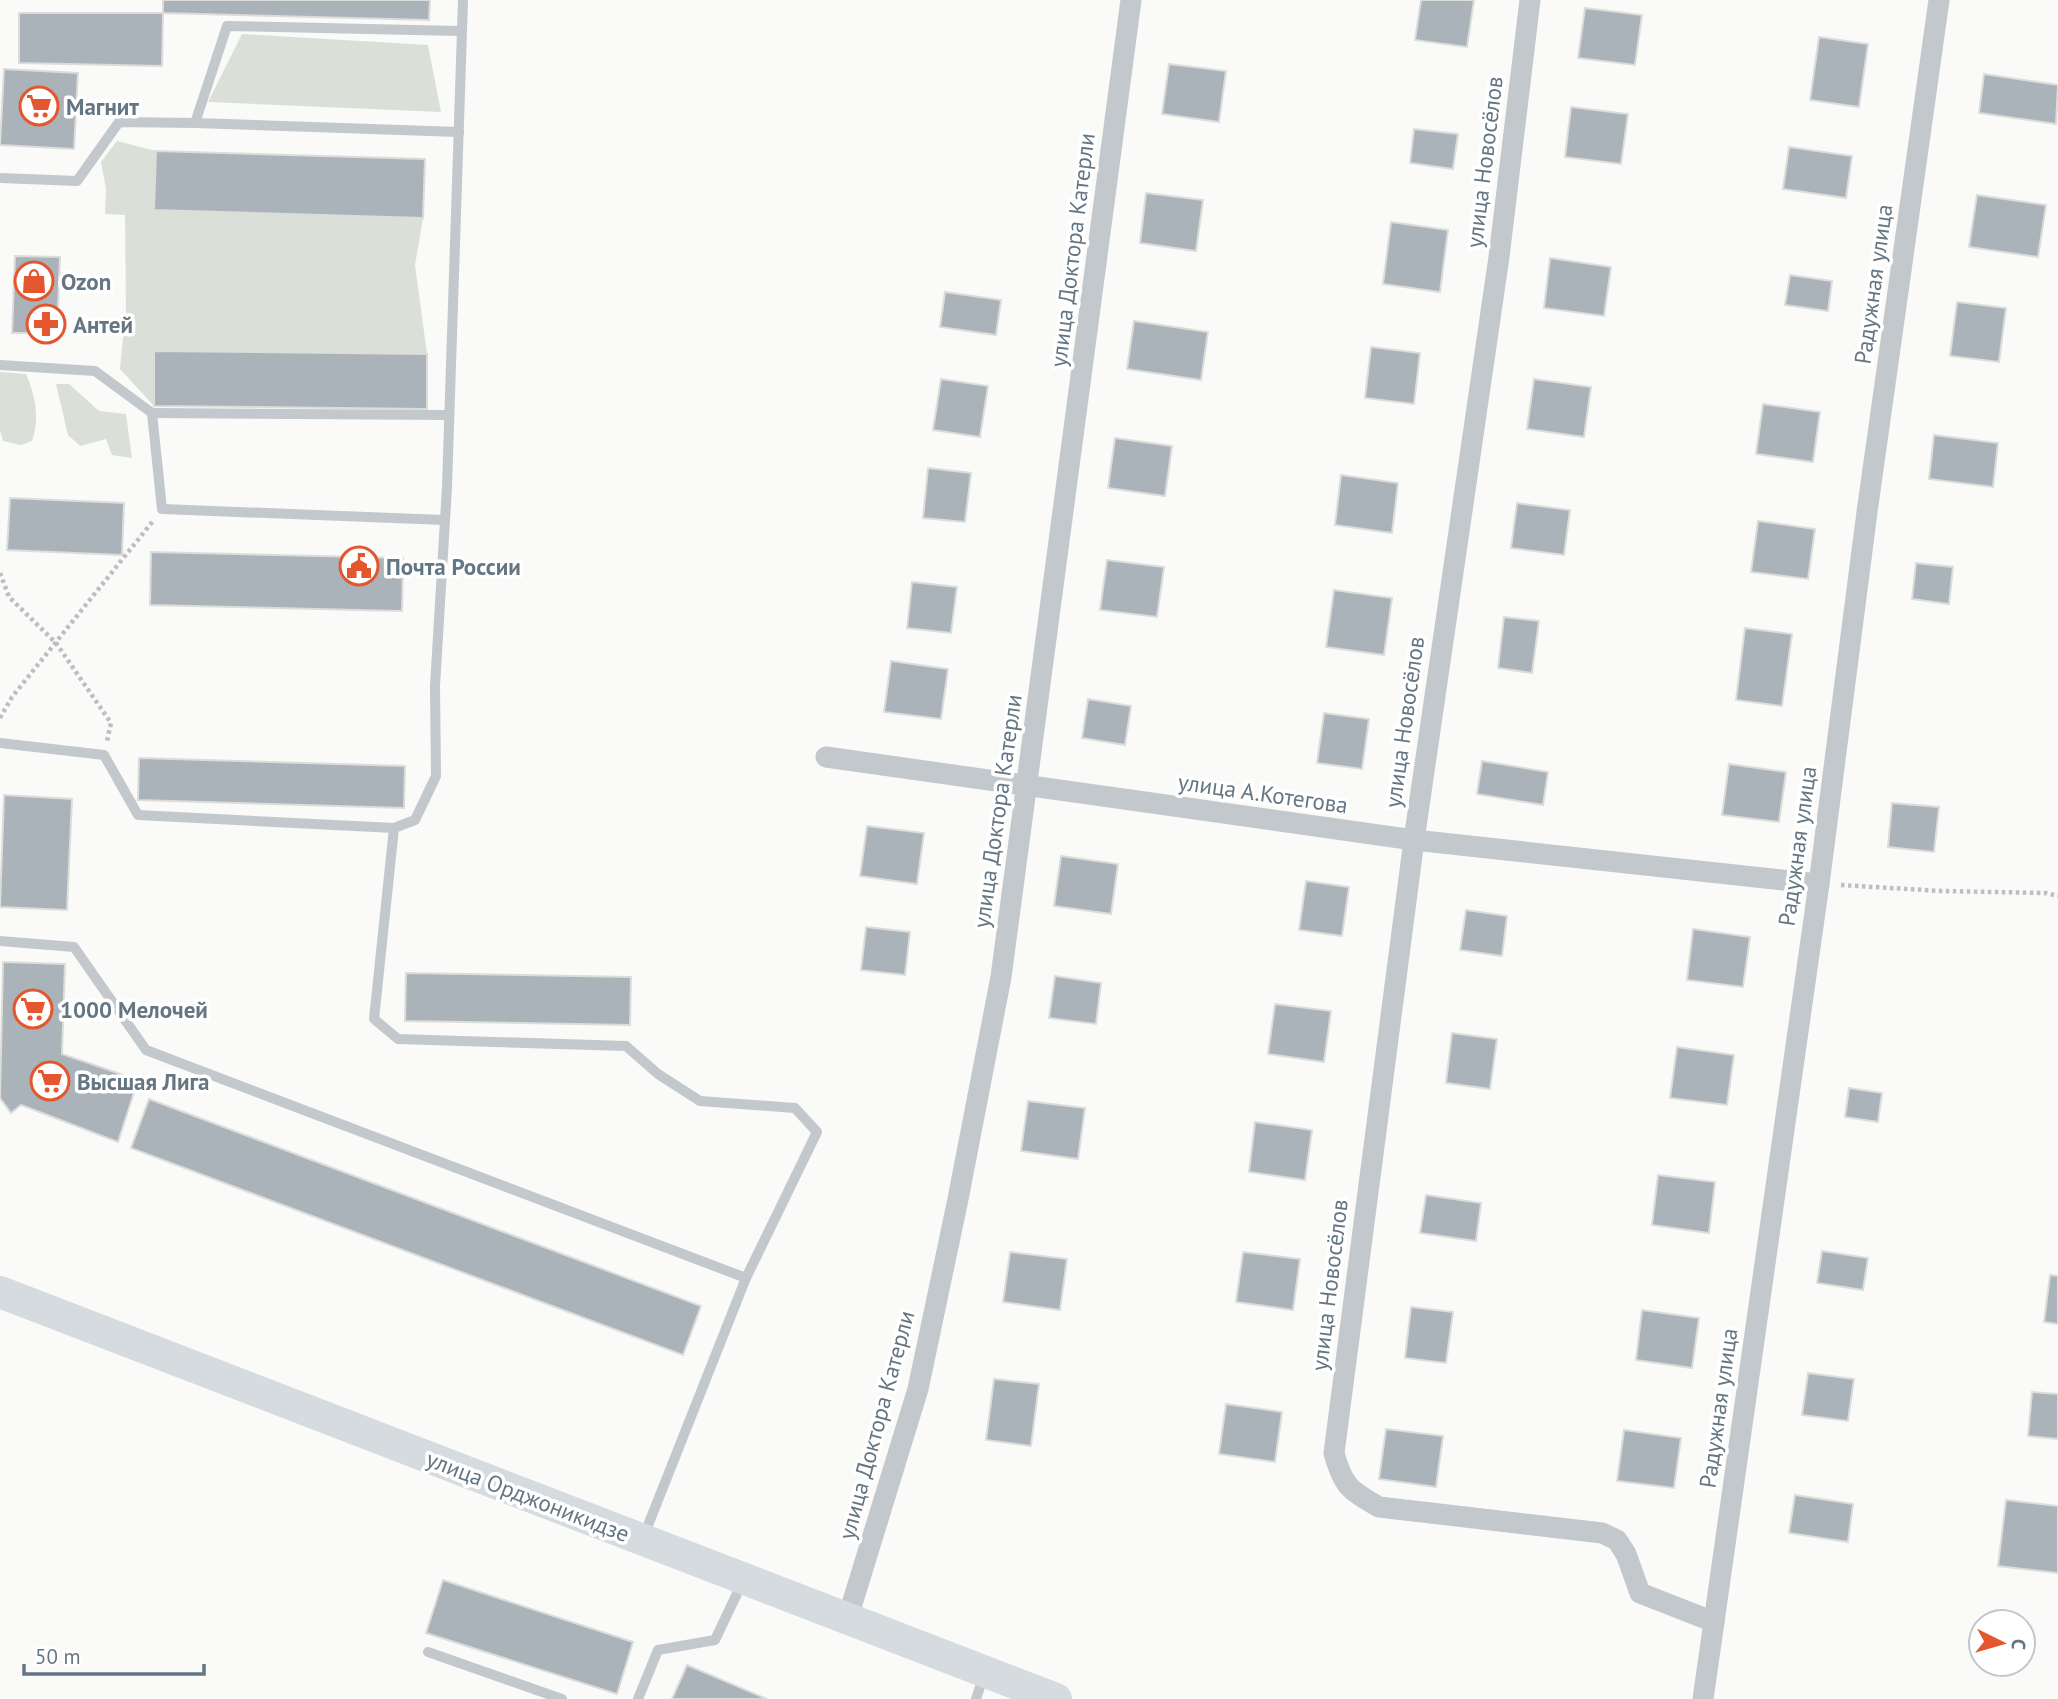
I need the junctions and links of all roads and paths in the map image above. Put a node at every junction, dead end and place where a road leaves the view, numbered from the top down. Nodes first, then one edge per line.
1 (463, 0) edge
2 (1131, 0) edge
3 (1530, 0) edge
4 (1939, 0) edge
5 (460, 31) junction
6 (195, 123) junction
7 (459, 132) junction
8 (0, 178) edge
9 (0, 365) edge
10 (152, 414) junction
11 (449, 415) junction
12 (162, 509) junction
13 (444, 520) junction
14 (0, 573) edge
15 (56, 643) junction
16 (0, 718) edge
17 (0, 743) edge
18 (104, 755) junction
19 (826, 757) dead end
20 (1026, 787) junction
21 (394, 828) junction
22 (1414, 840) junction
23 (1819, 884) junction
24 (2058, 896) edge
25 (0, 941) edge
26 (746, 1278) junction
27 (0, 1292) edge
28 (642, 1540) junction
29 (744, 1579) junction
30 (848, 1617) junction
31 (1714, 1622) junction
32 (428, 1652) dead end
33 (980, 1685) edge
34 (555, 1698) edge
35 (638, 1699) edge
36 (1056, 1699) edge
37 (1703, 1699) edge

1 - 5 lane
2 - 20 street, улица Доктора Катерли
3 - 22 street, улица Новосёлов
4 - 23 street, Радужная улица
5 - 6 lane
5 - 7 lane
6 - 7 lane
6 - 8 lane
7 - 11 lane
9 - 10 lane
10 - 11 lane
10 - 12 lane
11 - 13 lane
12 - 13 lane
12 - 15 path
13 - 21 lane
14 - 15 path
15 - 16 path
15 - 18 path
17 - 18 lane
18 - 21 lane
19 - 20 street, улица А.Котегова
20 - 22 street, улица А.Котегова
20 - 30 street, улица Доктора Катерли
21 - 26 lane
22 - 23 street, улица А.Котегова
22 - 31 street, улица Новосёлов
23 - 24 path
23 - 31 street, Радужная улица
25 - 26 lane
26 - 28 lane
27 - 28 main road, улица Орджоникидзе
28 - 29 main road, улица Орджоникидзе
29 - 30 main road, улица Орджоникидзе
29 - 35 lane
30 - 33 main road, улица Орджоникидзе
31 - 37 street, Радужная улица
32 - 34 lane
33 - 36 main road, улица Орджоникидзе

